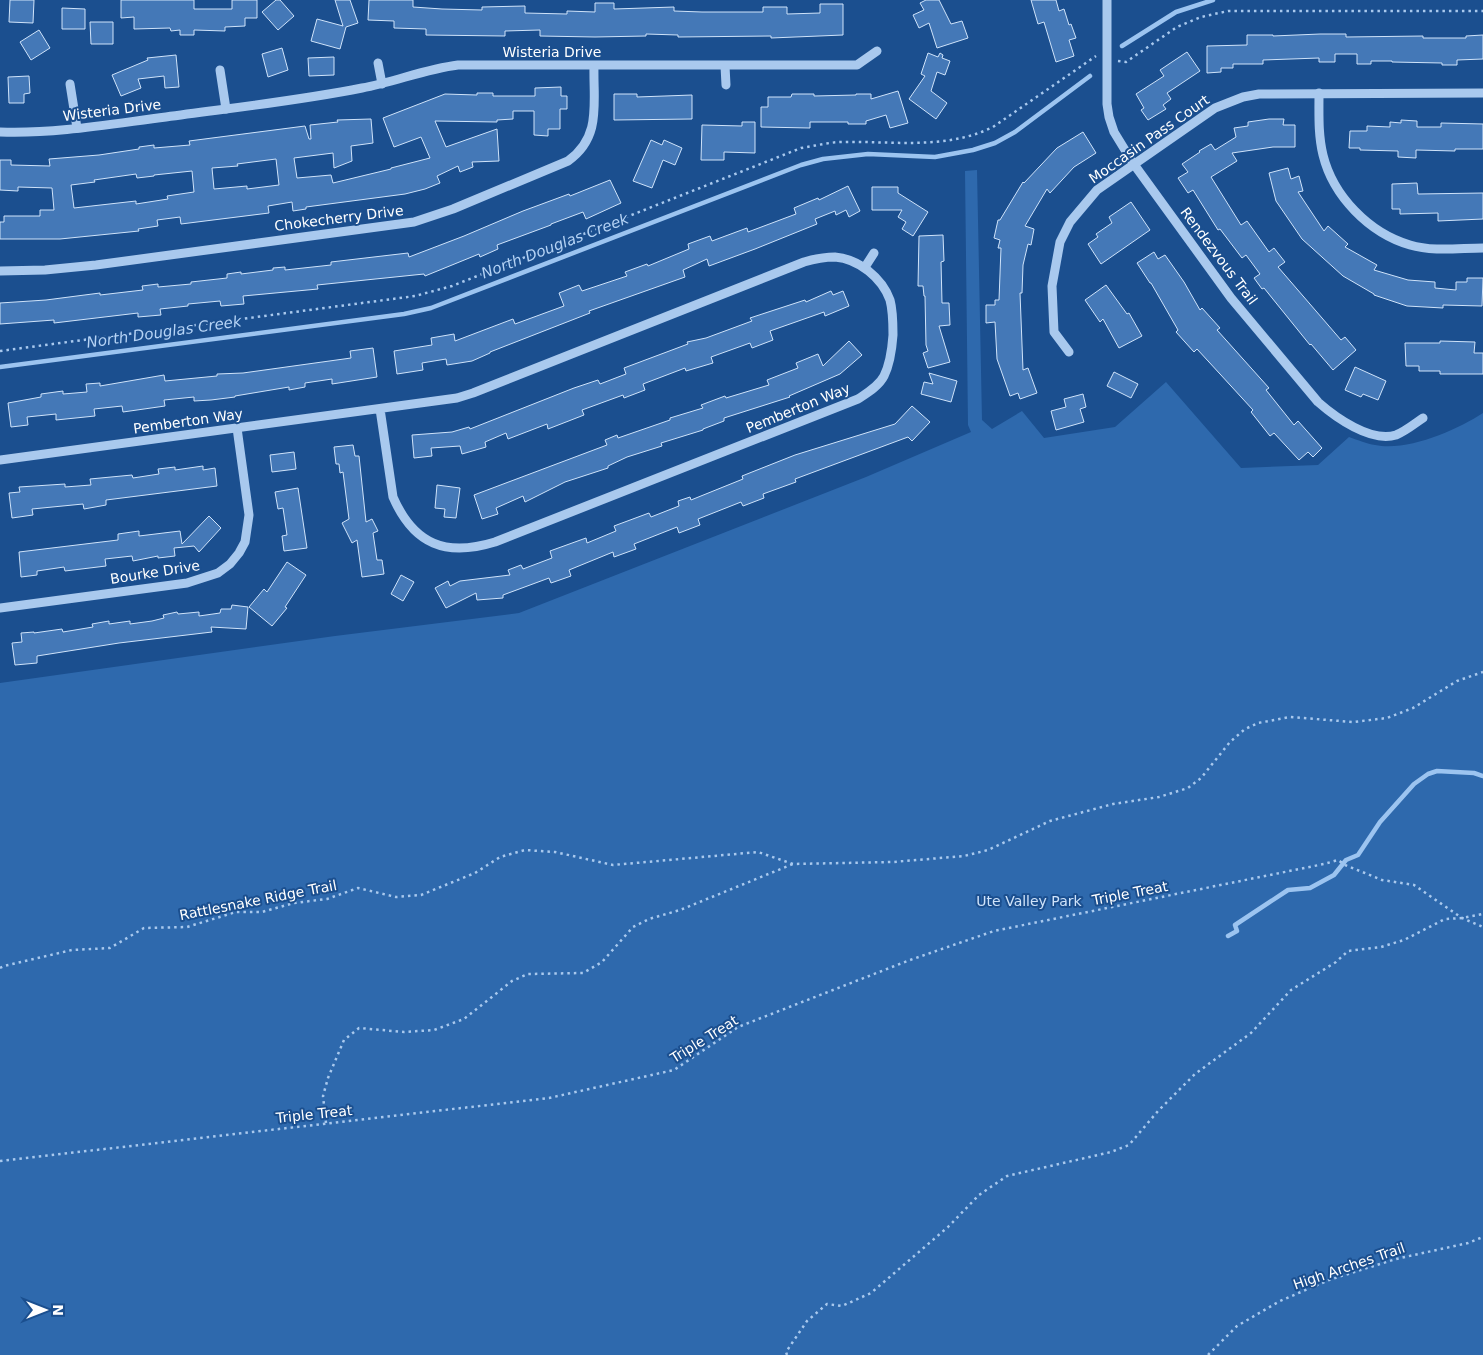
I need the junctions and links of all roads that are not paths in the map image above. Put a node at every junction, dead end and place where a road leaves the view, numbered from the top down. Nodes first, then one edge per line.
1 (1108, 0) edge
2 (877, 50) dead end
3 (378, 63) dead end
4 (594, 66) junction
5 (725, 66) junction
6 (220, 70) dead end
7 (70, 84) dead end
8 (382, 84) junction
9 (726, 86) dead end
10 (1319, 93) junction
11 (1483, 93) edge
12 (226, 109) junction
13 (77, 128) junction
14 (0, 132) edge
15 (1133, 163) junction
16 (1483, 248) edge
17 (874, 253) dead end
18 (865, 267) junction
19 (0, 271) edge
20 (1069, 352) dead end
21 (380, 409) junction
22 (1423, 418) dead end
23 (237, 428) junction
24 (0, 460) edge
25 (422, 538) junction
26 (417, 546) dead end
27 (0, 608) edge

1 - 15 street, Rendezvous Trail
2 - 5 street, Wisteria Drive
3 - 8 street
4 - 5 street, Wisteria Drive
4 - 8 street, Wisteria Drive
4 - 19 street, Chokecherry Drive
5 - 9 street
6 - 12 street
7 - 13 street
8 - 12 street, Wisteria Drive
10 - 11 street, Moccasin Pass Court
10 - 15 street, Moccasin Pass Court
10 - 16 street
12 - 13 street, Wisteria Drive
13 - 14 street, Wisteria Drive
15 - 20 street, Moccasin Pass Court
15 - 22 street, Rendezvous Trail
17 - 18 street
18 - 21 street, Pemberton Way
18 - 25 street, Pemberton Way
21 - 23 street, Pemberton Way
21 - 25 street, Pemberton Way
23 - 24 street, Pemberton Way
23 - 27 street, Bourke Drive
25 - 26 street

